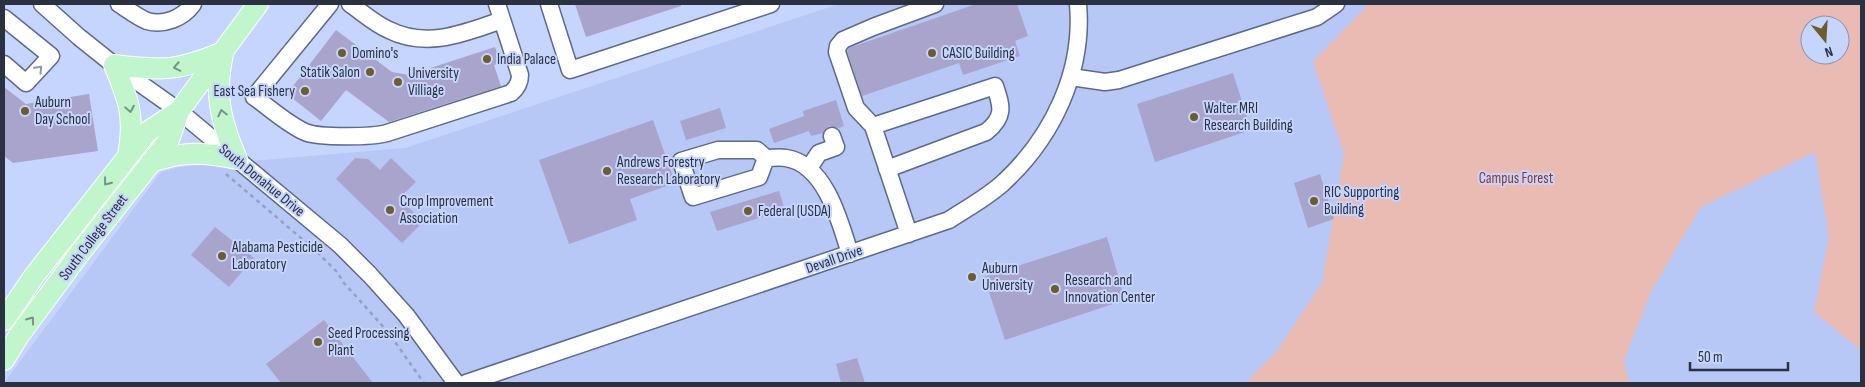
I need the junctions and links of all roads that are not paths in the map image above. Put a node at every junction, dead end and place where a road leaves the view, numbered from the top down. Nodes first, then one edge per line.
1 (42, 4) edge
2 (119, 4) edge
3 (193, 4) edge
4 (258, 4) edge
5 (330, 4) edge
6 (350, 4) edge
7 (497, 4) edge
8 (549, 4) edge
9 (771, 4) edge
10 (935, 4) edge
11 (1078, 4) edge
12 (1336, 4) edge
13 (4, 18) edge
14 (502, 20) junction
15 (223, 52) junction
16 (4, 64) edge
17 (114, 65) junction
18 (1071, 77) junction
19 (179, 112) junction
20 (873, 126) junction
21 (832, 136) dead end
22 (128, 155) junction
23 (766, 158) junction
24 (151, 162) junction
25 (230, 166) junction
26 (809, 168) junction
27 (887, 169) junction
28 (909, 234) junction
29 (850, 254) junction
30 (4, 320) edge
31 (4, 360) edge
32 (456, 383) edge
33 (466, 383) edge

1 - 17 street, South Donahue Drive
2 - 3 street
4 - 15 main road, South College Street
5 - 14 street
6 - 14 street
7 - 14 street
8 - 9 street
10 - 20 street
11 - 18 street, Devall Drive
12 - 18 street
16 -> 13 street
15 -> 17 main road
15 - 19 main road, South College Street
25 -> 15 main road
17 - 19 street, South Donahue Drive
17 -> 22 main road
18 - 28 street, Devall Drive
19 - 22 main road, South College Street
19 - 24 main road, South College Street
19 - 25 street, South Donahue Drive
20 - 27 street
20 - 27 street
21 - 26 street
22 -> 30 main road, South College Street
23 - 23 street
23 - 26 street
24 - 25 main road
31 -> 24 main road, South College Street
25 - 32 street, South Donahue Drive
26 - 29 street
27 - 28 street
28 - 29 street, Devall Drive
29 - 33 street, Devall Drive

